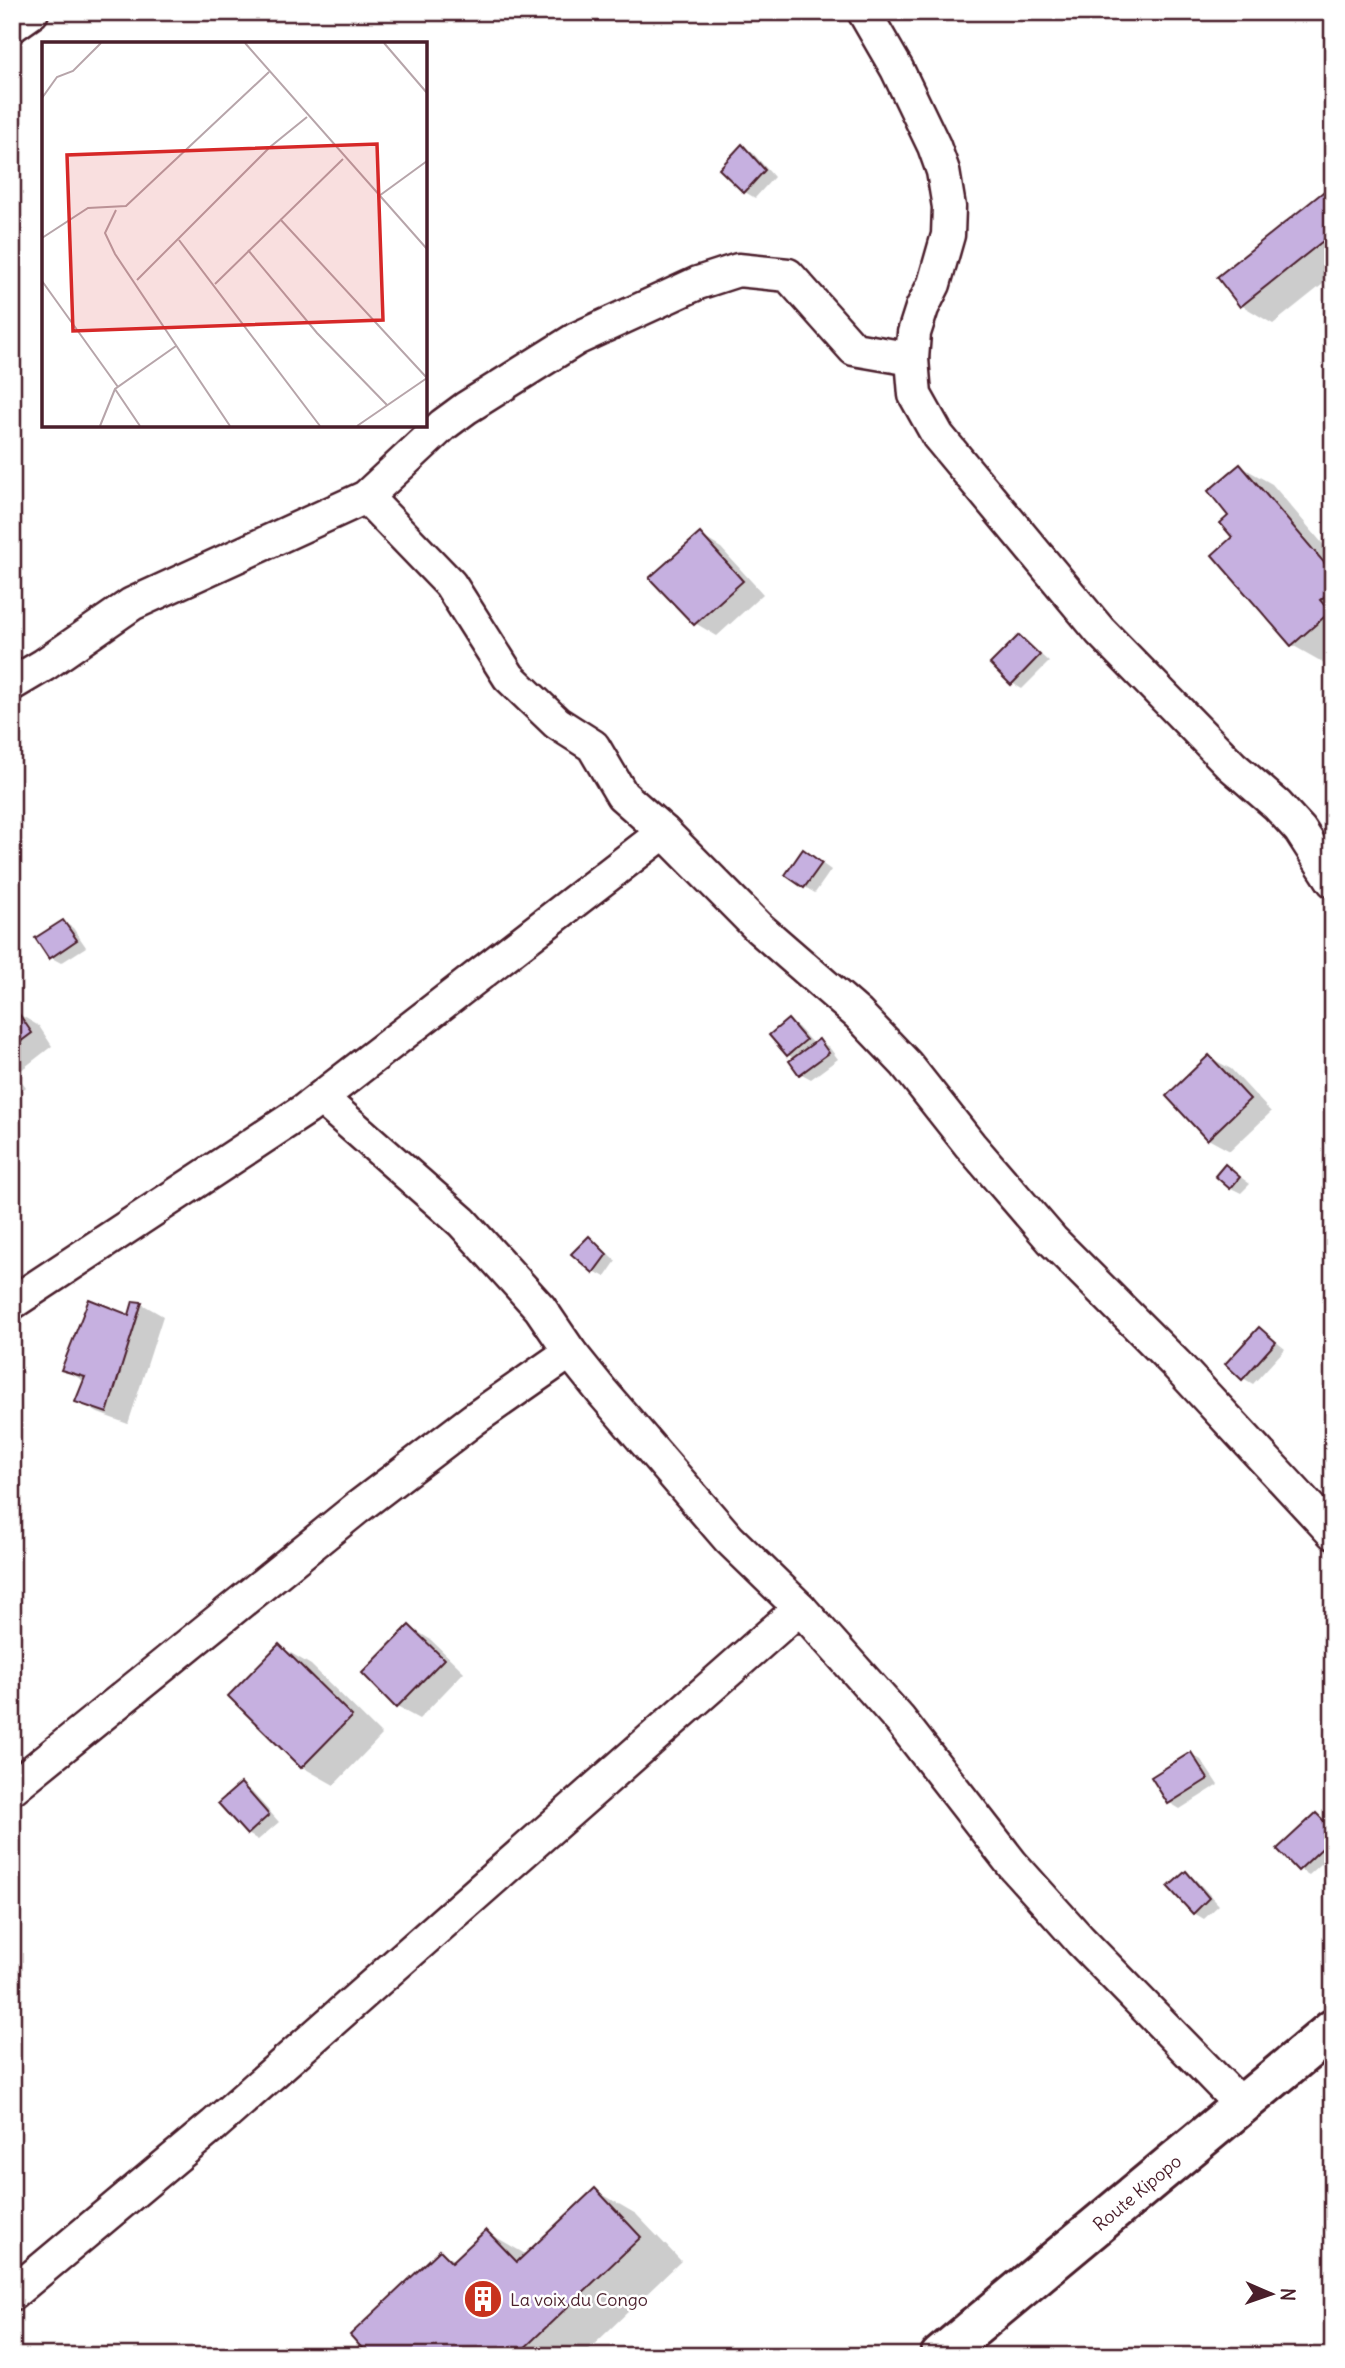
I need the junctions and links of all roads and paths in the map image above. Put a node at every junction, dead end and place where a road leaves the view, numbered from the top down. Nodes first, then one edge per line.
1 (32, 12) edge
2 (864, 12) edge
3 (12, 26) edge
4 (912, 359) junction
5 (366, 497) junction
6 (12, 684) edge
7 (664, 832) junction
8 (1333, 881) edge
9 (320, 1098) junction
10 (12, 1303) edge
11 (570, 1352) junction
12 (1333, 1533) edge
13 (800, 1608) junction
14 (12, 1788) edge
15 (1333, 2029) edge
16 (1240, 2104) junction
17 (12, 2294) edge
18 (940, 2356) edge

1 - 3 street
2 - 4 street
4 - 5 street
4 - 8 street
5 - 6 street
5 - 7 street
7 - 9 street
7 - 12 street
9 - 10 street
9 - 11 street
11 - 13 street
11 - 14 street
13 - 16 street
13 - 17 street
15 - 16 main road, Route Kipopo
16 - 18 main road, Route Kipopo

